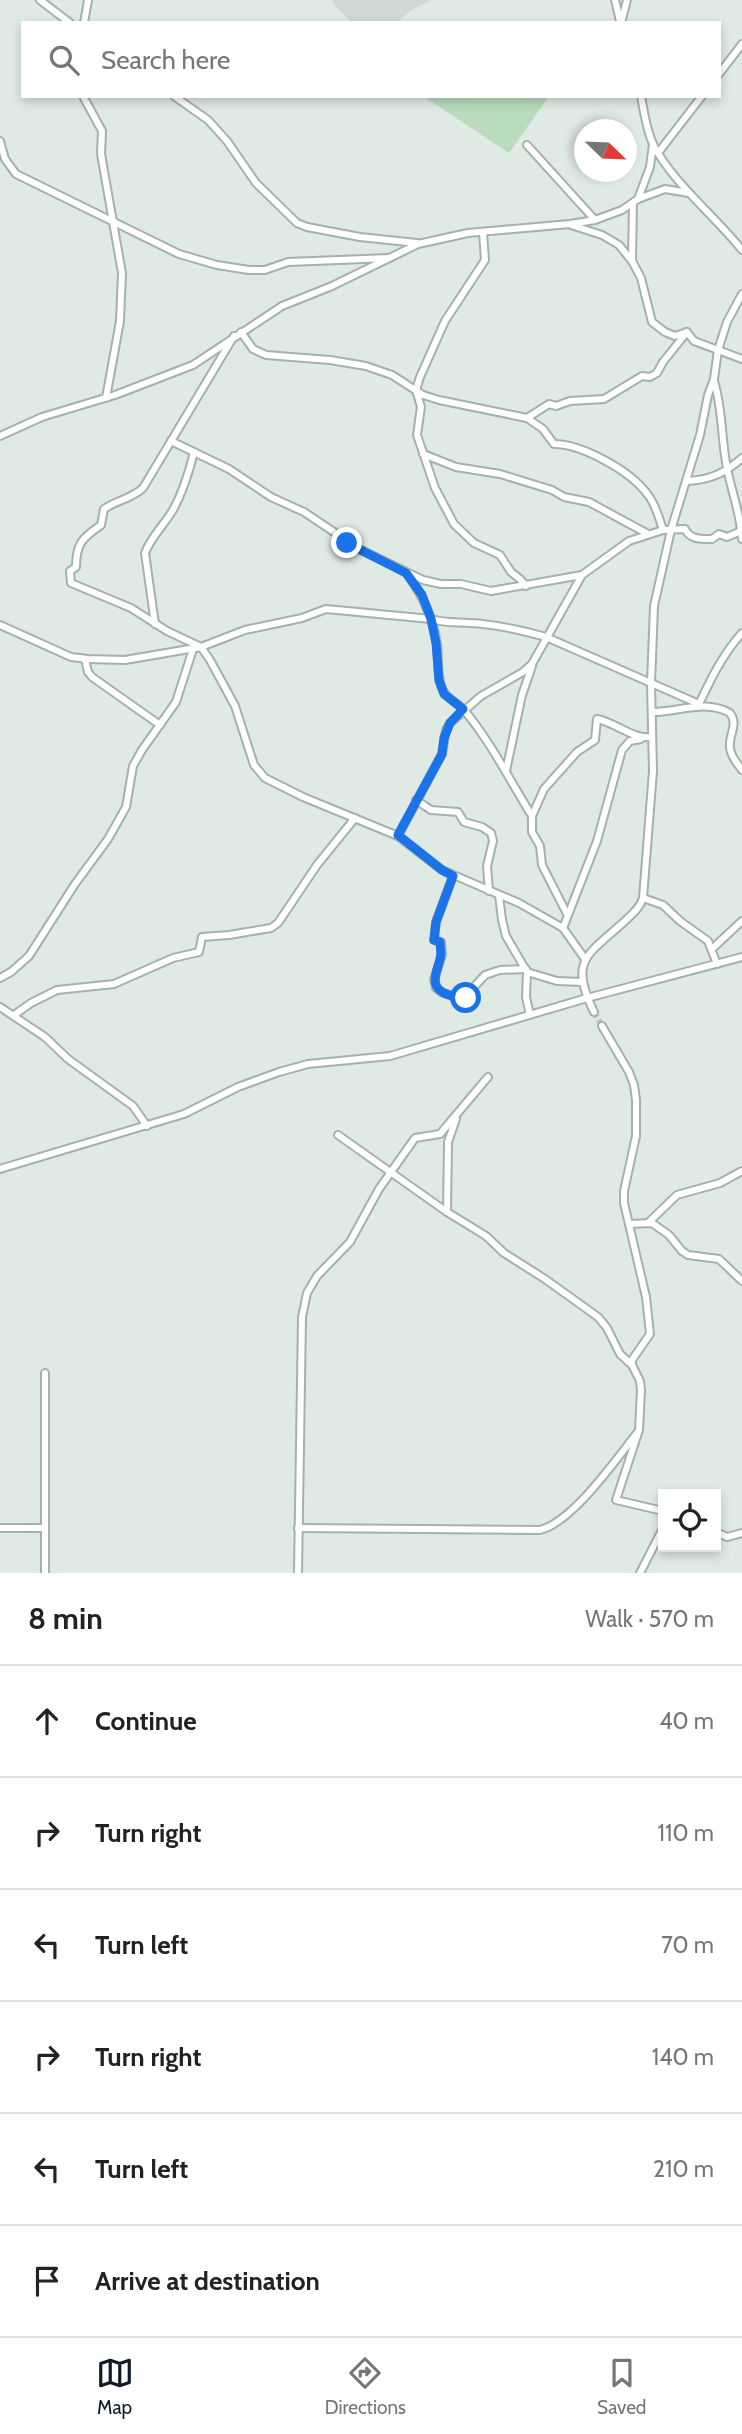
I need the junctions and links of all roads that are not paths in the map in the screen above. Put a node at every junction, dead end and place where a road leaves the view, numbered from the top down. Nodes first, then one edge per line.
1 (40, 0) edge
2 (88, 0) edge
3 (615, 0) edge
4 (627, 0) edge
5 (67, 21) edge
6 (85, 21) edge
7 (620, 21) edge
8 (622, 21) edge
9 (742, 44) edge
10 (721, 71) edge
11 (84, 98) edge
12 (177, 98) edge
13 (642, 98) edge
14 (700, 98) edge
15 (0, 142) edge
16 (653, 144) junction
17 (527, 145) dead end
18 (658, 153) junction
19 (689, 193) junction
20 (635, 201) junction
21 (596, 220) junction
22 (112, 221) junction
23 (569, 224) junction
24 (483, 232) junction
25 (418, 244) junction
26 (742, 250) edge
27 (393, 258) junction
28 (632, 261) junction
29 (742, 294) edge
30 (687, 332) junction
31 (237, 334) junction
32 (718, 350) junction
33 (742, 359) edge
34 (714, 379) junction
35 (416, 390) junction
36 (106, 398) junction
37 (527, 418) junction
38 (0, 436) edge
39 (171, 441) junction
40 (194, 452) junction
41 (423, 454) junction
42 (742, 458) edge
43 (727, 471) junction
44 (687, 481) junction
45 (667, 530) junction
46 (741, 531) edge
47 (648, 534) junction
48 (742, 539) edge
49 (406, 573) junction
50 (582, 575) junction
51 (526, 586) junction
52 (431, 619) junction
53 (155, 624) junction
54 (0, 625) edge
55 (742, 633) edge
56 (546, 637) junction
57 (201, 647) junction
58 (193, 649) junction
59 (85, 659) junction
60 (532, 664) junction
61 (651, 683) junction
62 (698, 705) junction
63 (463, 709) junction
64 (652, 712) junction
65 (738, 719) edge
66 (160, 726) junction
67 (652, 737) junction
68 (643, 738) junction
69 (742, 770) edge
70 (506, 771) junction
71 (416, 800) junction
72 (532, 816) junction
73 (355, 818) junction
74 (398, 835) junction
75 (453, 876) junction
76 (489, 891) junction
77 (499, 895) junction
78 (643, 898) junction
79 (567, 914) junction
80 (742, 921) edge
81 (563, 928) junction
82 (713, 948) junction
83 (742, 957) edge
84 (585, 959) junction
85 (718, 964) junction
86 (527, 970) junction
87 (0, 978) edge
88 (582, 982) junction
89 (587, 998) junction
90 (1, 1008) edge
91 (594, 1012) tunnel mouth
92 (530, 1015) junction
93 (14, 1016) junction
94 (602, 1026) tunnel mouth
95 (488, 1077) dead end
96 (460, 1111) junction
97 (147, 1126) junction
98 (338, 1135) dead end
99 (0, 1169) edge
100 (742, 1171) edge
101 (392, 1172) junction
102 (447, 1212) junction
103 (646, 1223) junction
104 (629, 1224) junction
105 (742, 1281) edge
106 (632, 1365) junction
107 (46, 1373) dead end
108 (639, 1430) junction
109 (658, 1510) edge
110 (0, 1528) edge
111 (44, 1528) junction
112 (298, 1528) junction
113 (742, 1533) edge
114 (721, 1534) edge
115 (658, 1538) edge
116 (45, 1573) edge
117 (298, 1573) edge
118 (640, 1573) edge

1 - 5 street
2 - 6 street
3 - 7 street
4 - 8 street
9 - 10 street
11 - 22 street
12 - 25 street
13 - 16 street
14 - 18 street
15 - 22 street
16 - 18 street
16 - 20 street
17 - 21 street
18 - 19 street
19 - 20 street
19 - 26 street
20 - 21 street
20 - 28 street
21 - 23 street
22 - 27 street
22 - 36 street
23 - 24 street
23 - 28 street
24 - 25 street
24 - 35 street
25 - 27 street
27 - 31 street
28 - 30 street
29 - 32 street
30 - 32 street
30 - 37 street
31 - 35 street
31 - 36 street
31 - 39 street
32 - 33 street
32 - 34 street
34 - 43 street
34 - 44 street
35 - 37 street
35 - 41 street
36 - 38 street
37 - 45 street
39 - 40 street
39 - 53 street
40 - 49 street
40 - 53 street
41 - 47 street
41 - 51 street
42 - 43 street
43 - 44 street
43 - 46 street
44 - 45 street
45 - 46 street
45 - 47 street
45 - 61 street
46 - 48 street
47 - 50 street
49 - 51 street
49 - 52 street
50 - 51 street
50 - 56 street
52 - 56 street
52 - 57 street
52 - 63 street
53 - 57 street
54 - 59 street
55 - 62 street
56 - 60 street
56 - 61 street
57 - 58 street
57 - 73 street
58 - 59 street
58 - 66 street
59 - 66 street
60 - 63 street
60 - 70 street
61 - 62 street
61 - 64 street
62 - 64 street
62 - 65 street
63 - 70 street
63 - 71 street
64 - 67 street
65 - 69 street
66 - 87 street
67 - 68 street
67 - 78 street
68 - 72 street
68 - 79 street
70 - 72 street
71 - 74 street
71 - 76 street
72 - 79 street
73 - 74 street
73 - 93 street
74 - 75 street
75 - 76 street
75 - 86 street
76 - 77 street
77 - 81 street
77 - 86 street
78 - 82 street
78 - 84 street
79 - 81 street
80 - 82 street
81 - 84 street
82 - 85 street
83 - 85 street
84 - 88 street
85 - 89 street
86 - 88 street
86 - 92 street
88 - 89 street
89 - 91 street
89 - 92 street
90 - 93 street
92 - 97 street
93 - 97 street
94 - 104 street
95 - 96 street
96 - 101 street
96 - 102 street
97 - 99 street
98 - 101 street
100 - 103 street
101 - 102 street
101 - 112 street
102 - 106 street
103 - 104 street
103 - 105 street
104 - 106 street
106 - 108 street
107 - 111 street
108 - 109 street
108 - 112 street
110 - 111 street
111 - 116 street
112 - 117 street
113 - 114 street
115 - 118 street

